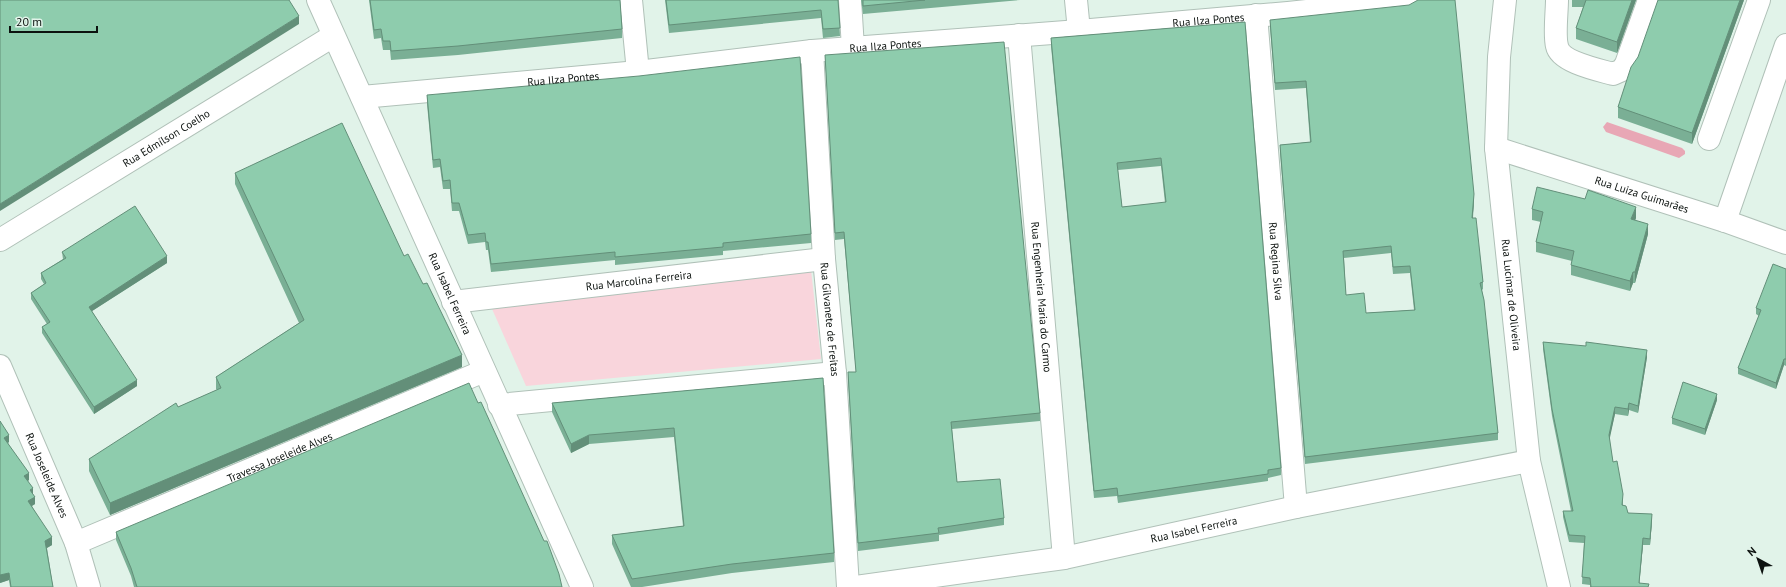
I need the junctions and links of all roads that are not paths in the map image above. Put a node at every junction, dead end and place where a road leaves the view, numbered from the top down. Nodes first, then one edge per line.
1 (318, 0) edge
2 (631, 0) edge
3 (850, 0) edge
4 (1076, 0) edge
5 (1408, 0) edge
6 (1505, 0) edge
7 (1557, 0) edge
8 (1648, 0) edge
9 (1759, 0) edge
10 (1288, 6) edge
11 (1256, 16) junction
12 (1079, 31) junction
13 (1019, 35) junction
14 (333, 36) junction
15 (1786, 45) edge
16 (853, 48) junction
17 (812, 51) junction
18 (638, 72) junction
19 (362, 97) junction
20 (1709, 139) dead end
21 (1496, 148) junction
22 (1725, 221) junction
23 (0, 240) edge
24 (1786, 243) edge
25 (824, 259) junction
26 (453, 302) junction
27 (0, 366) edge
28 (484, 371) junction
29 (835, 373) junction
30 (499, 405) junction
31 (1529, 461) junction
32 (1296, 507) junction
33 (76, 543) junction
34 (1064, 558) junction
35 (89, 587) edge
36 (582, 587) edge
37 (848, 587) edge
38 (856, 587) edge
39 (1559, 587) edge

1 - 14 street, Rua Isabel Ferreira
2 - 18 street
3 - 16 street
4 - 12 street
5 - 10 street, Rua Ilza Pontes
6 - 21 street, Rua Lucimar de Oliveira
7 - 8 street
9 - 20 street
10 - 11 street, Rua Ilza Pontes
11 - 12 street, Rua Ilza Pontes
11 - 32 street, Rua Regina Silva
12 - 13 street, Rua Ilza Pontes
13 - 16 street, Rua Ilza Pontes
13 - 34 street, Rua Engenheira Maria do Carmo
14 - 19 street, Rua Isabel Ferreira
14 - 23 street, Rua Edmílson Coelho
15 - 22 street
16 - 17 street, Rua Ilza Pontes
17 - 18 street, Rua Ilza Pontes
17 - 25 street, Rua Gilvanete de Freitas
18 - 19 street, Rua Ilza Pontes
19 - 26 street, Rua Isabel Ferreira
21 - 22 street, Rua Luiza Guimarães
21 - 31 street, Rua Lucimar de Oliveira
22 - 24 street, Rua Luiza Guimarães
25 - 26 street, Rua Marcolina Ferreira
25 - 29 street, Rua Gilvanete de Freitas
26 - 28 street, Rua Isabel Ferreira
27 - 33 street, Rua Joseleide Alves
28 - 30 street, Rua Isabel Ferreira
28 - 33 street, Travessa Joseleide Alves
29 - 30 street
29 - 37 street, Rua Gilvanete de Freitas
30 - 36 street, Rua Isabel Ferreira
31 - 32 street, Rua Isabel Ferreira
31 - 39 street, Rua Lucimar de Oliveira
32 - 34 street, Rua Isabel Ferreira
33 - 35 street, Rua Joseleide Alves
34 - 38 street, Rua Isabel Ferreira

